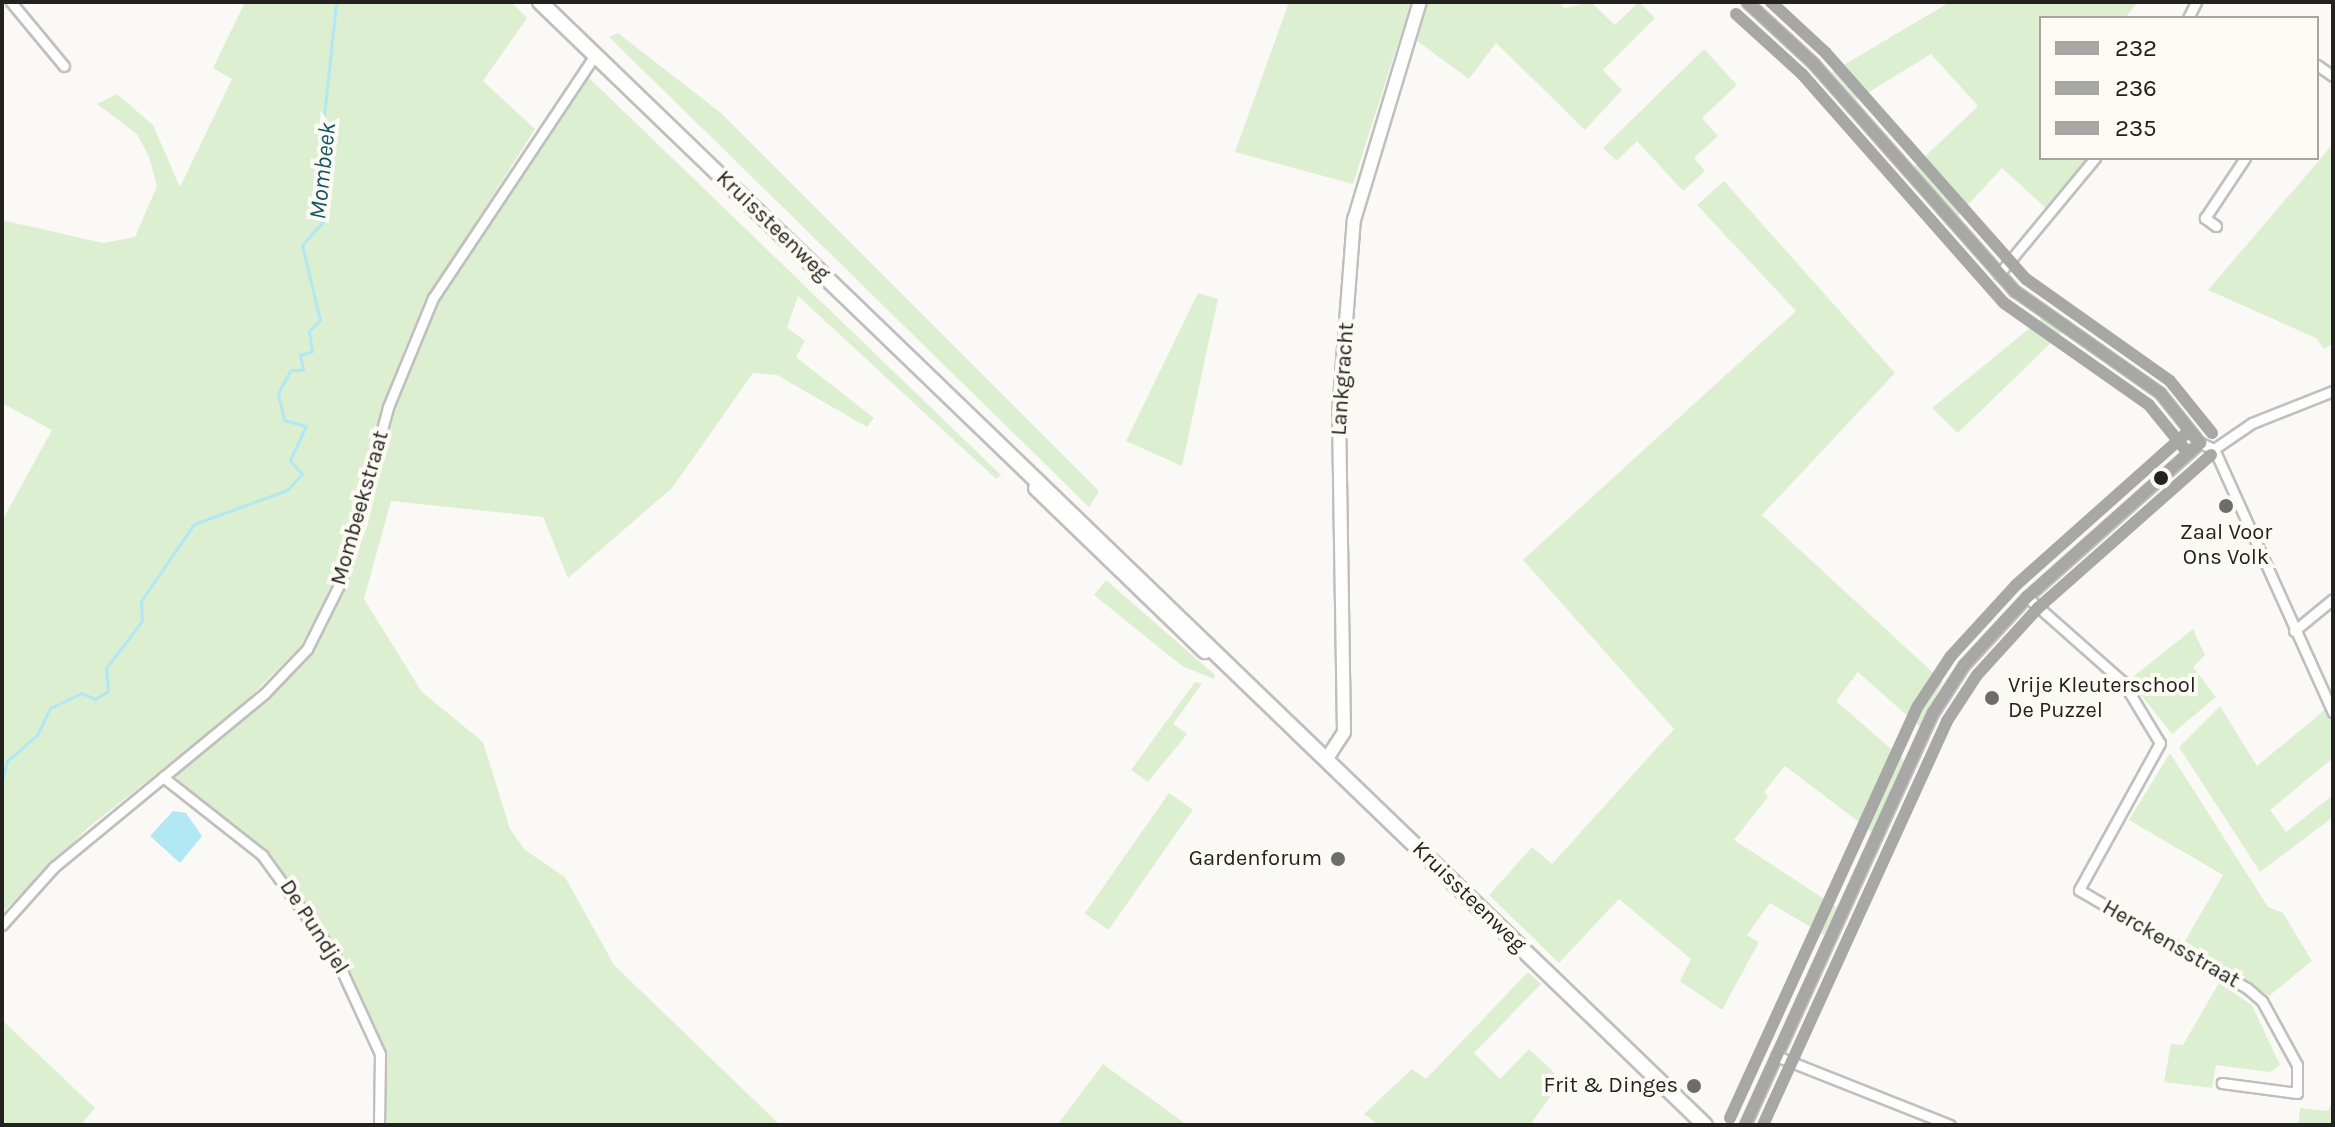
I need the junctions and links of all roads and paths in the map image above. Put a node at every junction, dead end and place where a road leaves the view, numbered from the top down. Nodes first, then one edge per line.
1 (11, 2) edge
2 (540, 2) edge
3 (1420, 2) edge
4 (1747, 2) edge
5 (595, 55) junction
6 (64, 66) dead end
7 (2093, 160) edge
8 (2244, 160) edge
9 (2216, 226) dead end
10 (1999, 274) junction
11 (2333, 391) edge
12 (2200, 443) junction
13 (2214, 449) junction
14 (2027, 597) junction
15 (2333, 599) edge
16 (2294, 631) junction
17 (2333, 712) edge
18 (1326, 760) junction
19 (163, 777) junction
20 (2, 925) edge
21 (1776, 1056) junction
22 (2222, 1083) dead end
23 (379, 1125) edge
24 (1705, 1125) edge
25 (1745, 1125) edge
26 (1950, 1125) edge

1 - 6 street
2 - 5 main road, Kruissteenweg
3 - 18 street, Lankgracht
4 - 10 street
5 - 18 main road, Kruissteenweg
5 - 19 street, Mombeekstraat
7 - 10 street
8 - 9 street
10 - 12 street
11 - 13 street
12 - 13 street
12 - 14 street
13 - 16 street
14 - 21 street
14 - 22 street, Herckensstraat
15 - 16 street
16 - 17 street
18 - 24 main road, Kruissteenweg
19 - 20 street, Mombeekstraat
19 - 23 street, De Pundjel
21 - 25 street
21 - 26 street

